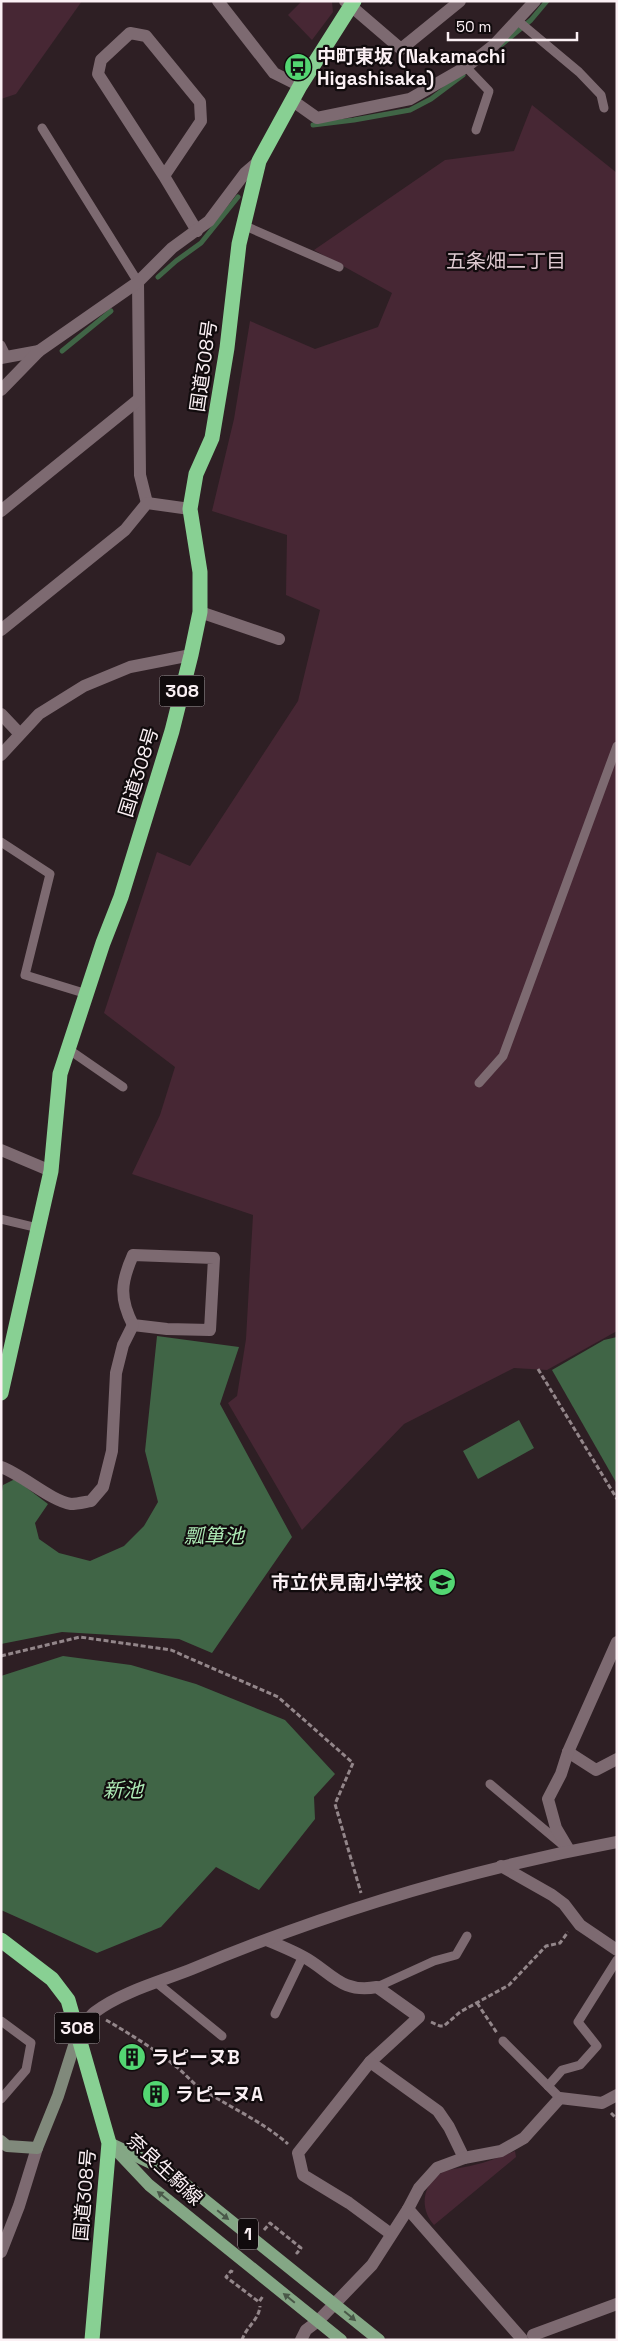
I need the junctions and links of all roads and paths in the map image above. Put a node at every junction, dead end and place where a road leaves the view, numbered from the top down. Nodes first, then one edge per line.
1 (218, 1) edge
2 (460, 1) edge
3 (535, 1) edge
4 (350, 3) edge
5 (518, 21) junction
6 (466, 67) junction
7 (300, 86) junction
8 (293, 101) junction
9 (604, 108) dead end
10 (42, 128) dead end
11 (476, 130) dead end
12 (260, 161) junction
13 (164, 176) junction
14 (243, 224) junction
15 (197, 231) junction
16 (339, 268) dead end
17 (138, 282) junction
18 (39, 351) junction
19 (3, 353) edge
20 (1, 390) edge
21 (138, 400) junction
22 (146, 503) junction
23 (190, 510) junction
24 (1, 511) edge
25 (200, 612) junction
26 (1, 630) edge
27 (278, 639) dead end
28 (191, 655) junction
29 (1, 714) edge
30 (19, 733) junction
31 (617, 746) edge
32 (1, 755) edge
33 (1, 842) edge
34 (87, 994) junction
35 (68, 1049) junction
36 (479, 1083) dead end
37 (123, 1086) dead end
38 (1, 1150) edge
39 (51, 1171) junction
40 (1, 1219) edge
41 (38, 1228) junction
42 (133, 1324) junction
43 (538, 1369) dead end
44 (1, 1393) edge
45 (1, 1467) edge
46 (617, 1498) edge
47 (617, 1642) edge
48 (1, 1656) edge
49 (568, 1752) junction
50 (617, 1759) edge
51 (490, 1784) dead end
52 (617, 1842) edge
53 (569, 1850) junction
54 (501, 1866) junction
55 (366, 1906) junction
56 (577, 1921) junction
57 (467, 1936) dead end
58 (1, 1940) edge
59 (267, 1940) junction
60 (617, 1950) edge
61 (303, 1956) junction
62 (617, 1960) edge
63 (157, 1983) junction
64 (377, 1987) junction
65 (476, 2003) junction
66 (94, 2012) junction
67 (275, 2014) dead end
68 (419, 2017) junction
69 (1, 2021) edge
70 (79, 2032) junction
71 (222, 2036) dead end
72 (503, 2041) joint
73 (370, 2062) junction
74 (548, 2086) junction
75 (617, 2095) edge
76 (560, 2098) junction
77 (1, 2100) edge
78 (1, 2141) edge
79 (109, 2143) junction
80 (37, 2148) junction
81 (298, 2153) junction
82 (464, 2158) junction
83 (408, 2209) junction
84 (391, 2234) junction
85 (270, 2238) dead end
86 (290, 2248) dead end
87 (1, 2252) edge
88 (239, 2276) dead end
89 (256, 2290) dead end
90 (334, 2302) junction
91 (617, 2304) edge
92 (260, 2306) dead end
93 (318, 2321) junction
94 (529, 2338) edge
95 (300, 2339) edge
96 (92, 2340) edge
97 (242, 2340) edge
98 (341, 2340) edge
99 (379, 2340) edge

1 - 7 street
2 - 4 street
3 - 5 street
4 - 7 highway, 国道308号 / 308
5 - 6 street
5 - 9 lane
6 - 8 street
6 - 11 lane
7 - 8 highway, 国道308号 / 308
8 - 12 highway, 国道308号 / 308
10 - 17 lane
12 - 14 highway, 国道308号 / 308
12 - 15 street
13 - 13 street
13 - 15 street
14 - 16 lane
14 - 23 highway, 国道308号 / 308
15 - 17 street
17 - 18 street
17 - 21 street
18 - 19 street
18 - 20 street
21 - 22 street
21 - 24 street
22 - 23 street
22 - 26 street
23 - 25 highway, 国道308号 / 308
25 - 27 street
25 - 28 highway, 国道308号 / 308
28 - 30 street
28 - 34 highway, 国道308号 / 308
29 - 30 street
30 - 32 street
31 - 36 lane
33 - 34 lane
34 - 35 highway, 国道308号 / 308
35 - 37 lane
35 - 39 highway, 国道308号 / 308
38 - 39 street
39 - 41 highway, 国道308号 / 308
40 - 41 lane
41 - 44 highway, 国道308号 / 308
42 - 42 street
42 - 45 street
43 - 46 path
47 - 49 street
48 - 55 path
49 - 50 street
49 - 53 street
51 - 53 lane
52 - 53 street
53 - 54 street
54 - 55 street
54 - 56 street
55 - 59 street
56 - 60 street
56 - 65 path
57 - 64 lane
58 - 70 highway, 国道308号 / 308
59 - 61 street
59 - 63 street
61 - 64 street
61 - 67 lane
62 - 74 lane
63 - 66 street
63 - 71 lane
64 - 68 street
65 - 68 path
65 - 72 path
66 - 70 street
66 - 81 path
68 - 73 street
69 - 77 lane
70 - 79 highway, 国道308号 / 308
70 - 80 street
72 - 74 lane
73 - 81 street
73 - 82 street
74 - 76 lane
75 - 76 street
76 - 82 street
78 - 80 street
79 -> 90 main road, 奈良生駒線 / 1
93 -> 79 main road, 奈良生駒線 / 1
79 - 96 highway, 国道308号 / 308
80 - 87 street
81 - 84 street
82 - 83 street
83 - 84 street
83 - 94 street
84 - 90 street
85 - 86 path
88 - 89 path
90 - 93 street
90 -> 99 main road, 奈良生駒線 / 1
91 - 94 street
92 - 97 path
93 - 95 street
93 - 98 main road, 奈良生駒線 / 1

